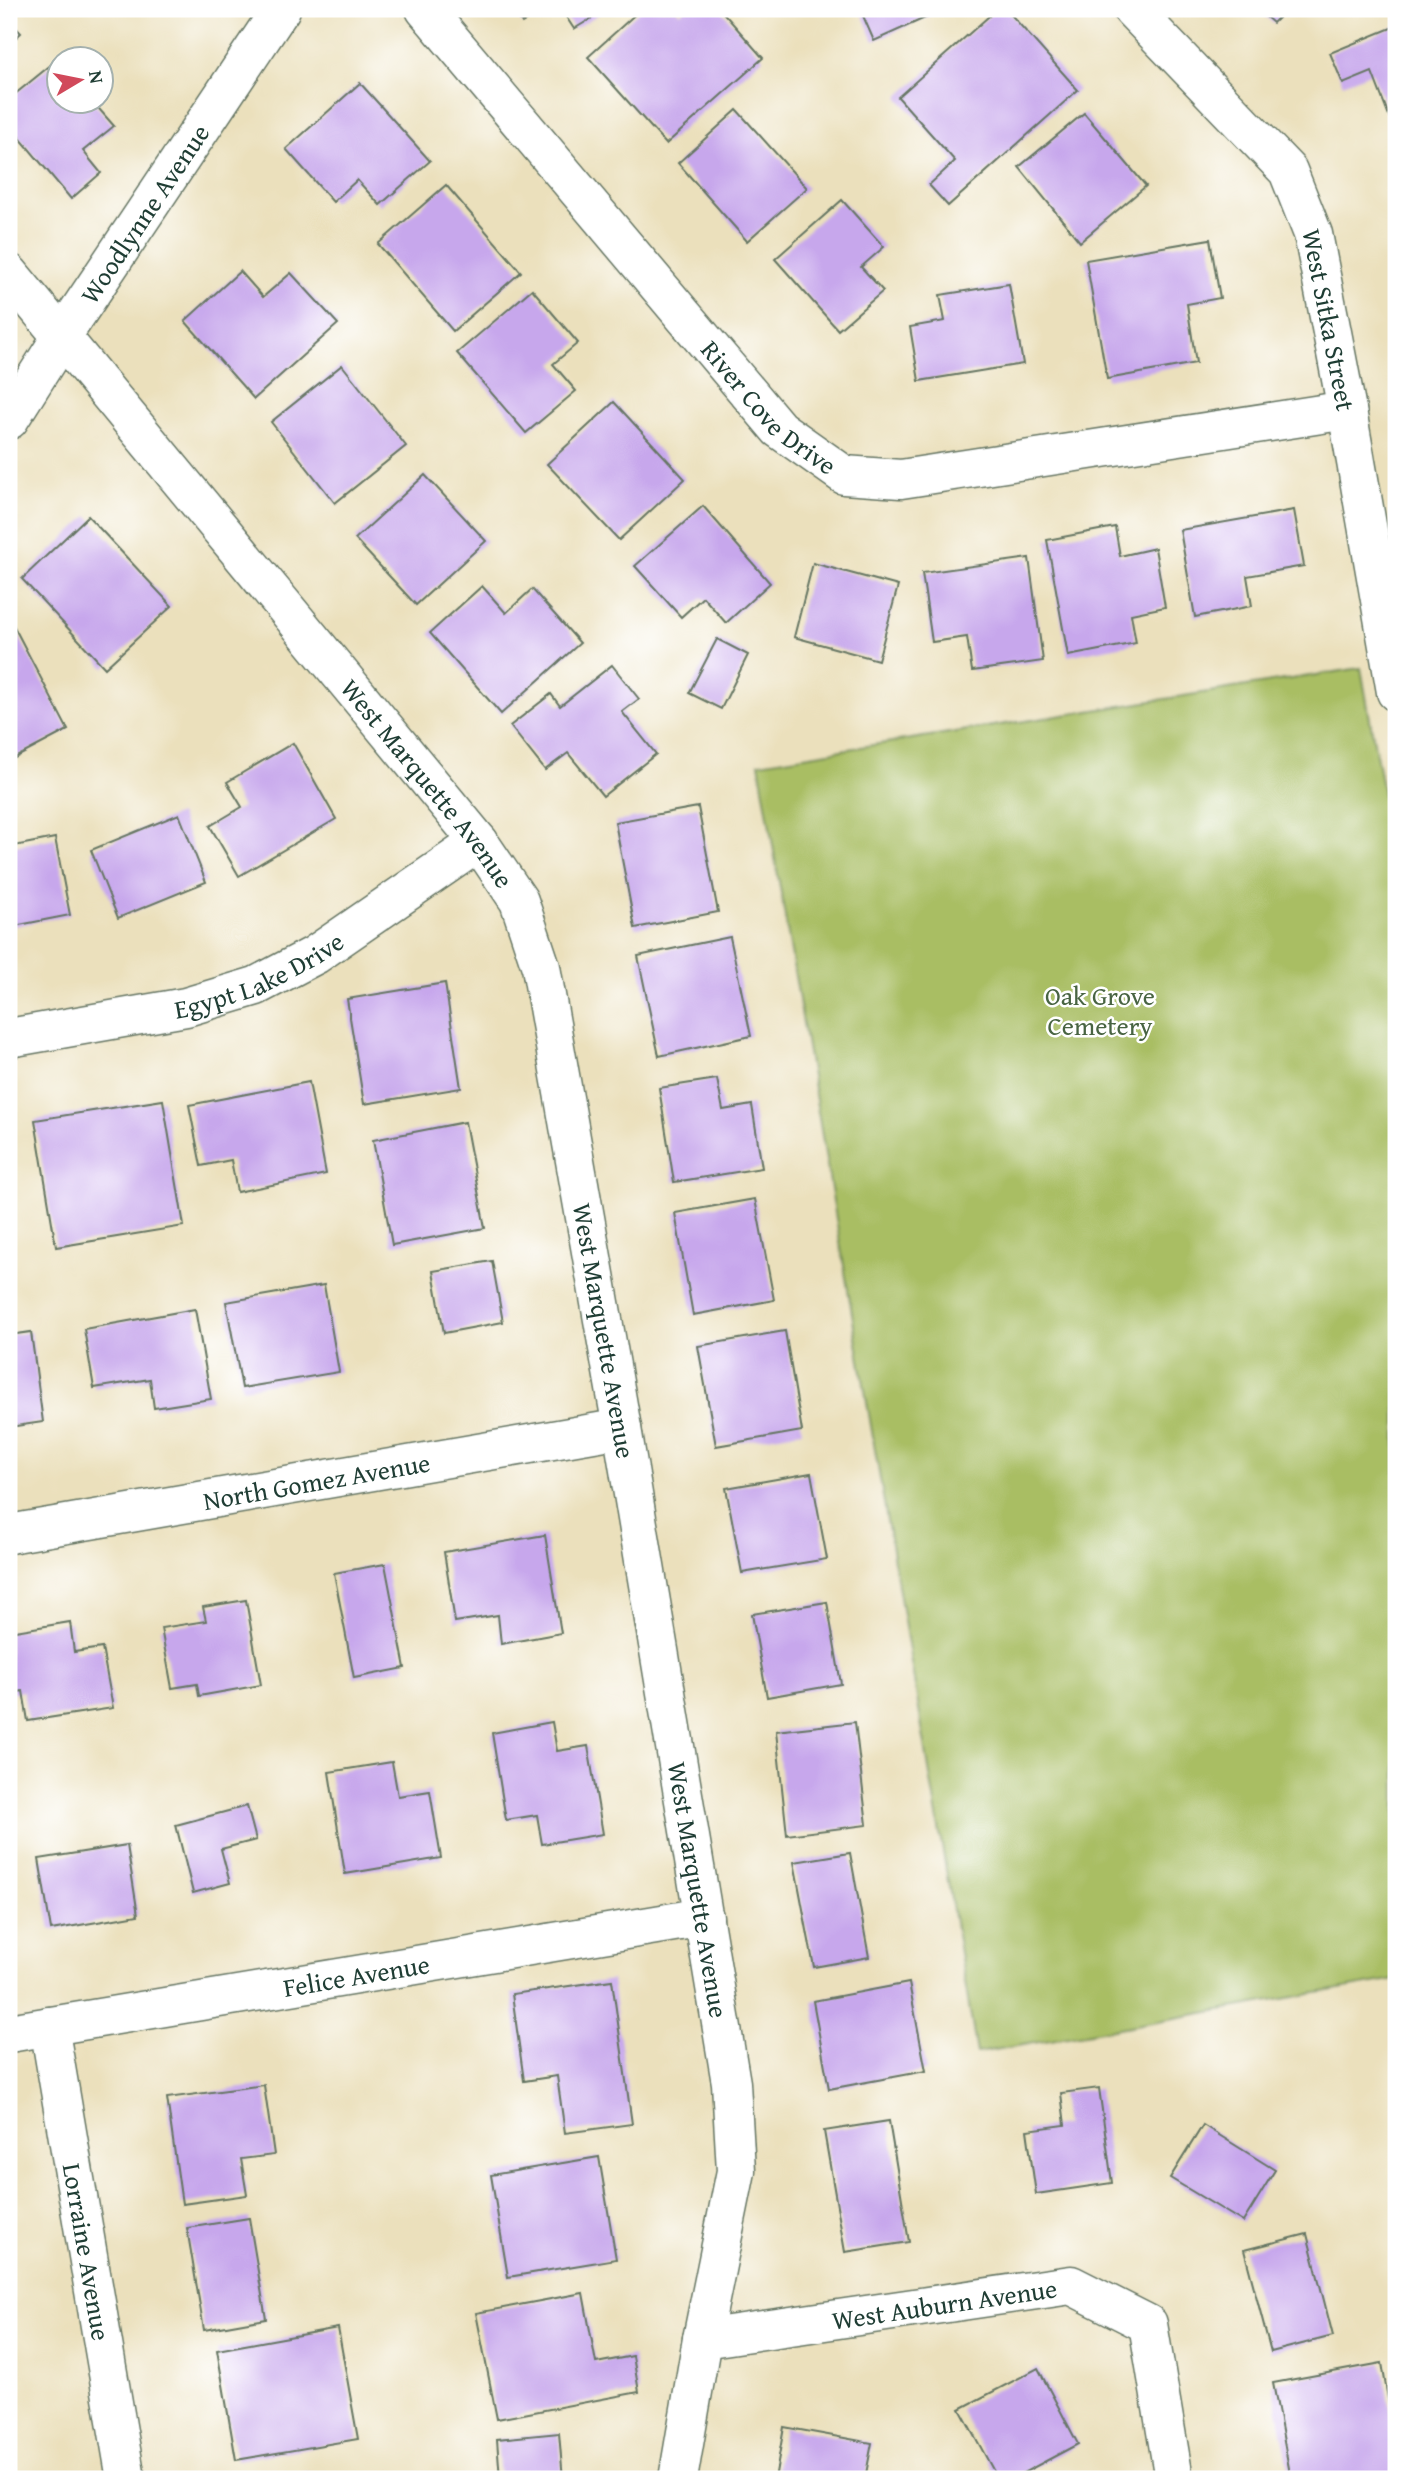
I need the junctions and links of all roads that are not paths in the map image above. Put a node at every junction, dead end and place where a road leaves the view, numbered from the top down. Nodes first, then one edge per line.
1 (281, 9) edge
2 (425, 9) edge
3 (1132, 9) edge
4 (9, 273) edge
5 (62, 336) junction
6 (1347, 410) junction
7 (9, 420) edge
8 (1396, 692) edge
9 (479, 842) junction
10 (9, 1038) edge
11 (622, 1428) junction
12 (9, 1534) edge
13 (704, 1917) junction
14 (49, 2026) junction
15 (9, 2033) edge
16 (702, 2339) junction
17 (126, 2479) edge
18 (678, 2479) edge
19 (1174, 2479) edge

1 - 5 street, Woodlynne Avenue
2 - 6 street, River Cove Drive
3 - 6 street, West Sitka Street
4 - 5 street, West Marquette Avenue
5 - 7 street, Woodlynne Avenue
5 - 9 street, West Marquette Avenue
6 - 8 street, West Sitka Street
9 - 10 street, Egypt Lake Drive
9 - 11 street, West Marquette Avenue
11 - 12 street, North Gomez Avenue
11 - 13 street, West Marquette Avenue
13 - 14 street, Felice Avenue
13 - 16 street, West Marquette Avenue
14 - 15 street, Felice Avenue
14 - 17 street, Lorraine Avenue
16 - 18 street, West Marquette Avenue
16 - 19 street, West Auburn Avenue

